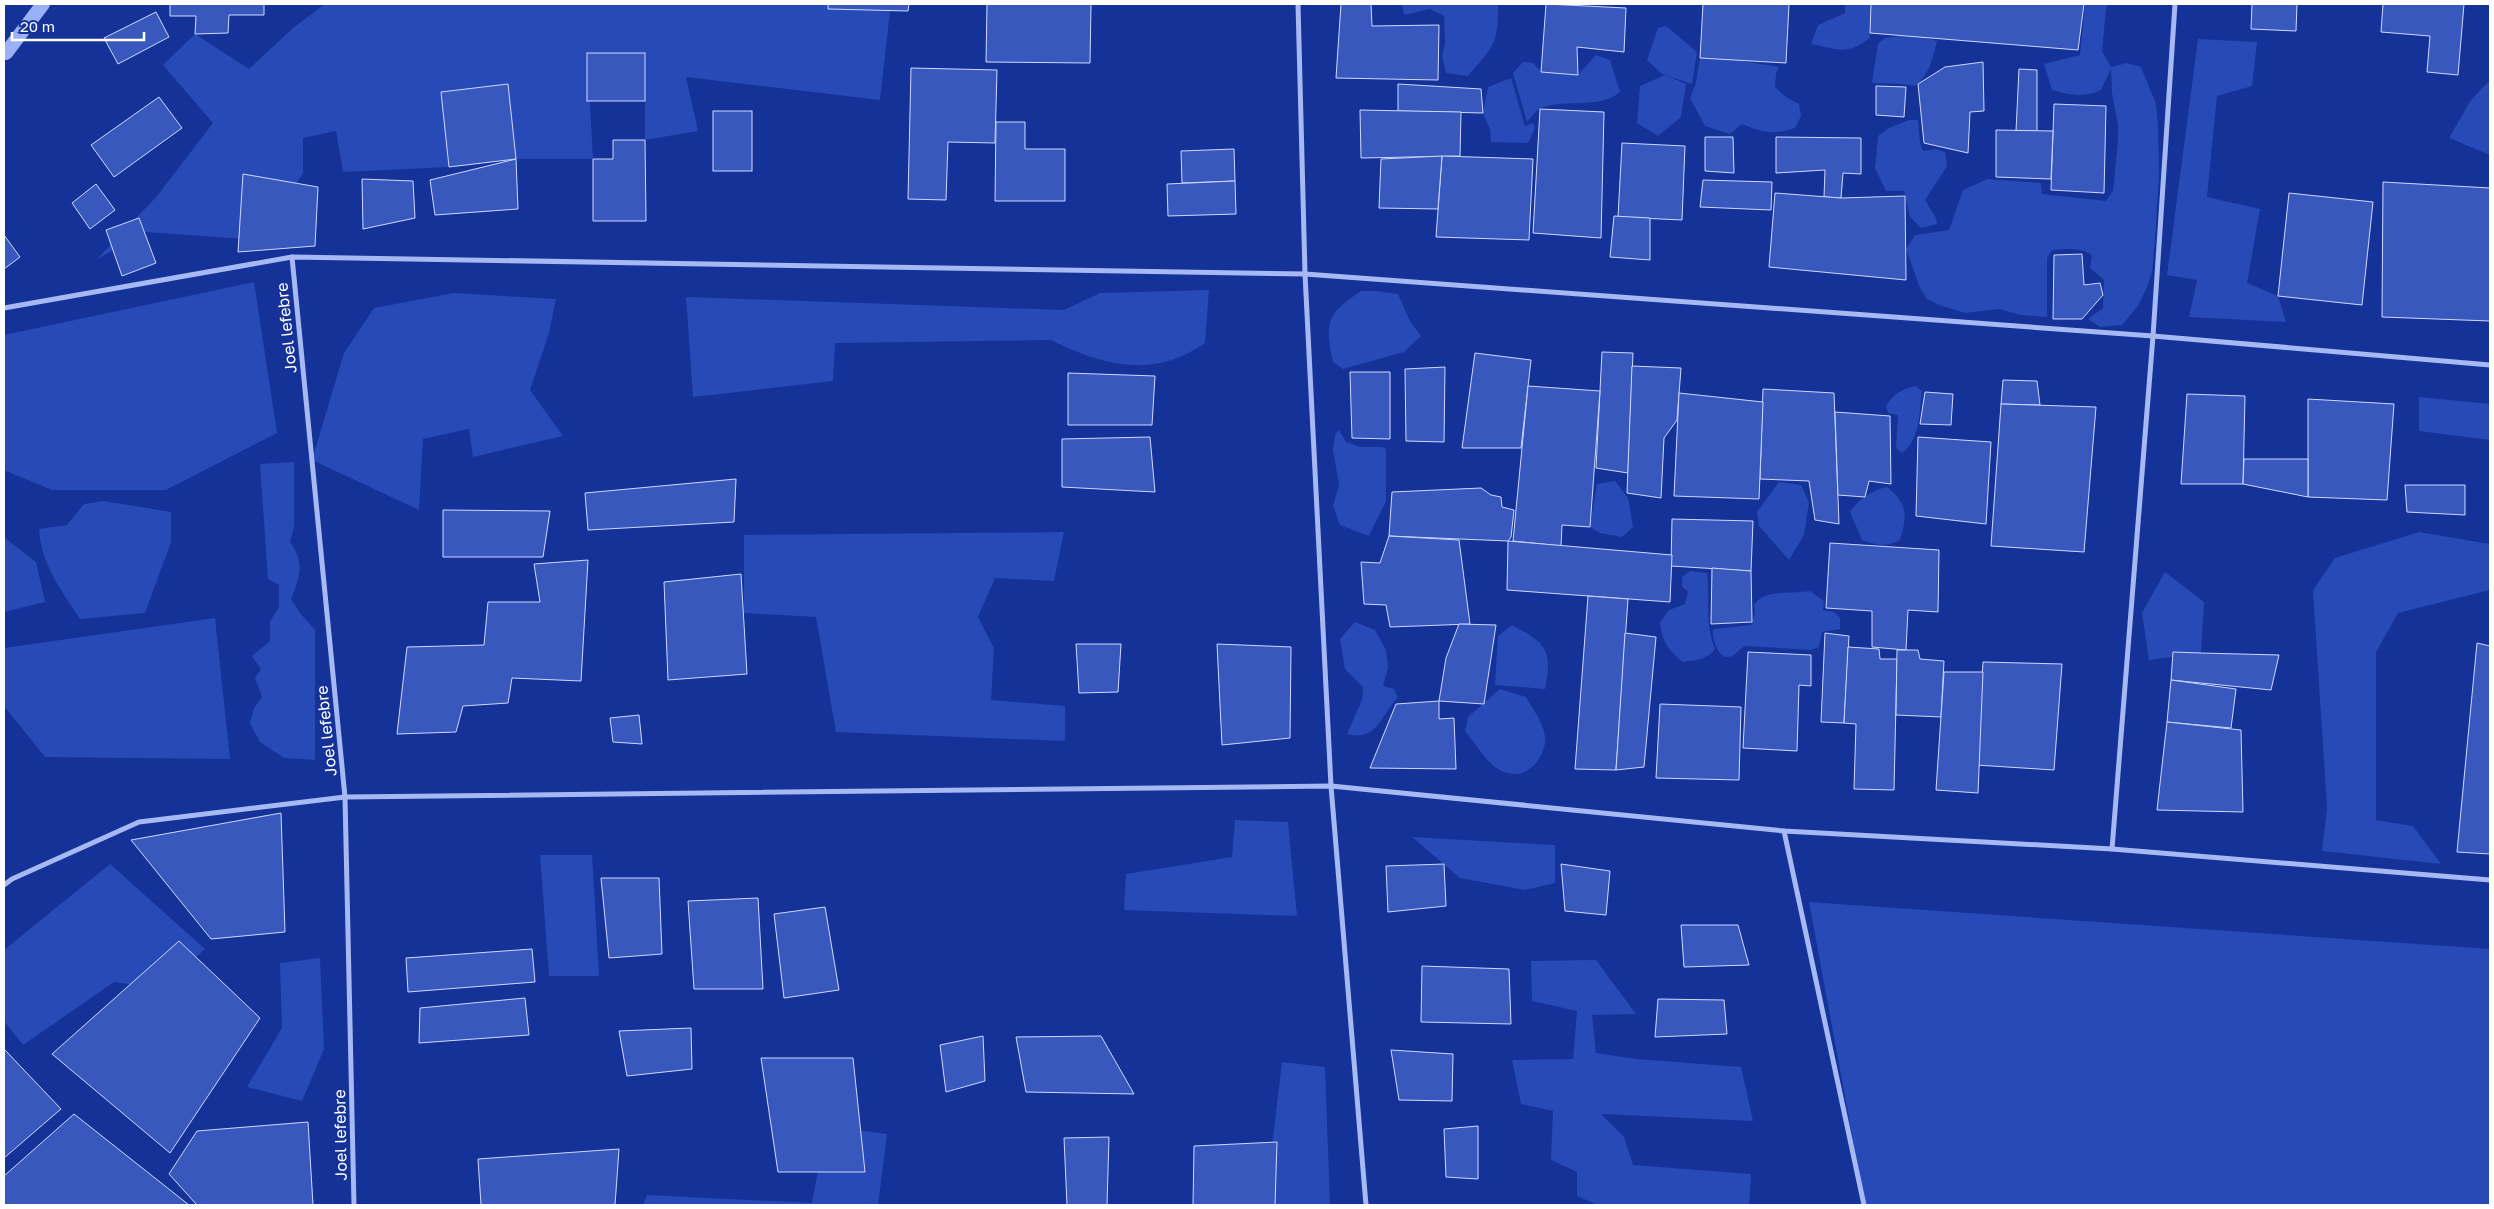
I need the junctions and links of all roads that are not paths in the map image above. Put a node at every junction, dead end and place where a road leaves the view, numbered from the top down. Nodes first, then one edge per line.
1 (1298, 4) edge
2 (2175, 4) edge
3 (292, 257) junction
4 (1305, 274) junction
5 (4, 308) edge
6 (2152, 336) junction
7 (2490, 365) edge
8 (1331, 786) junction
9 (345, 797) junction
10 (1784, 831) junction
11 (2112, 848) junction
12 (2490, 880) edge
13 (4, 885) edge
14 (354, 1205) edge
15 (1366, 1205) edge
16 (1864, 1205) edge

1 - 4 street
2 - 6 street
3 - 4 street
3 - 5 street
3 - 9 street, Joel lefebre
4 - 6 street
4 - 8 street
6 - 7 street
6 - 11 street
8 - 9 street
8 - 10 street
8 - 15 street
9 - 13 street
9 - 14 street, Joel lefebre
10 - 11 street
10 - 16 street
11 - 12 street

